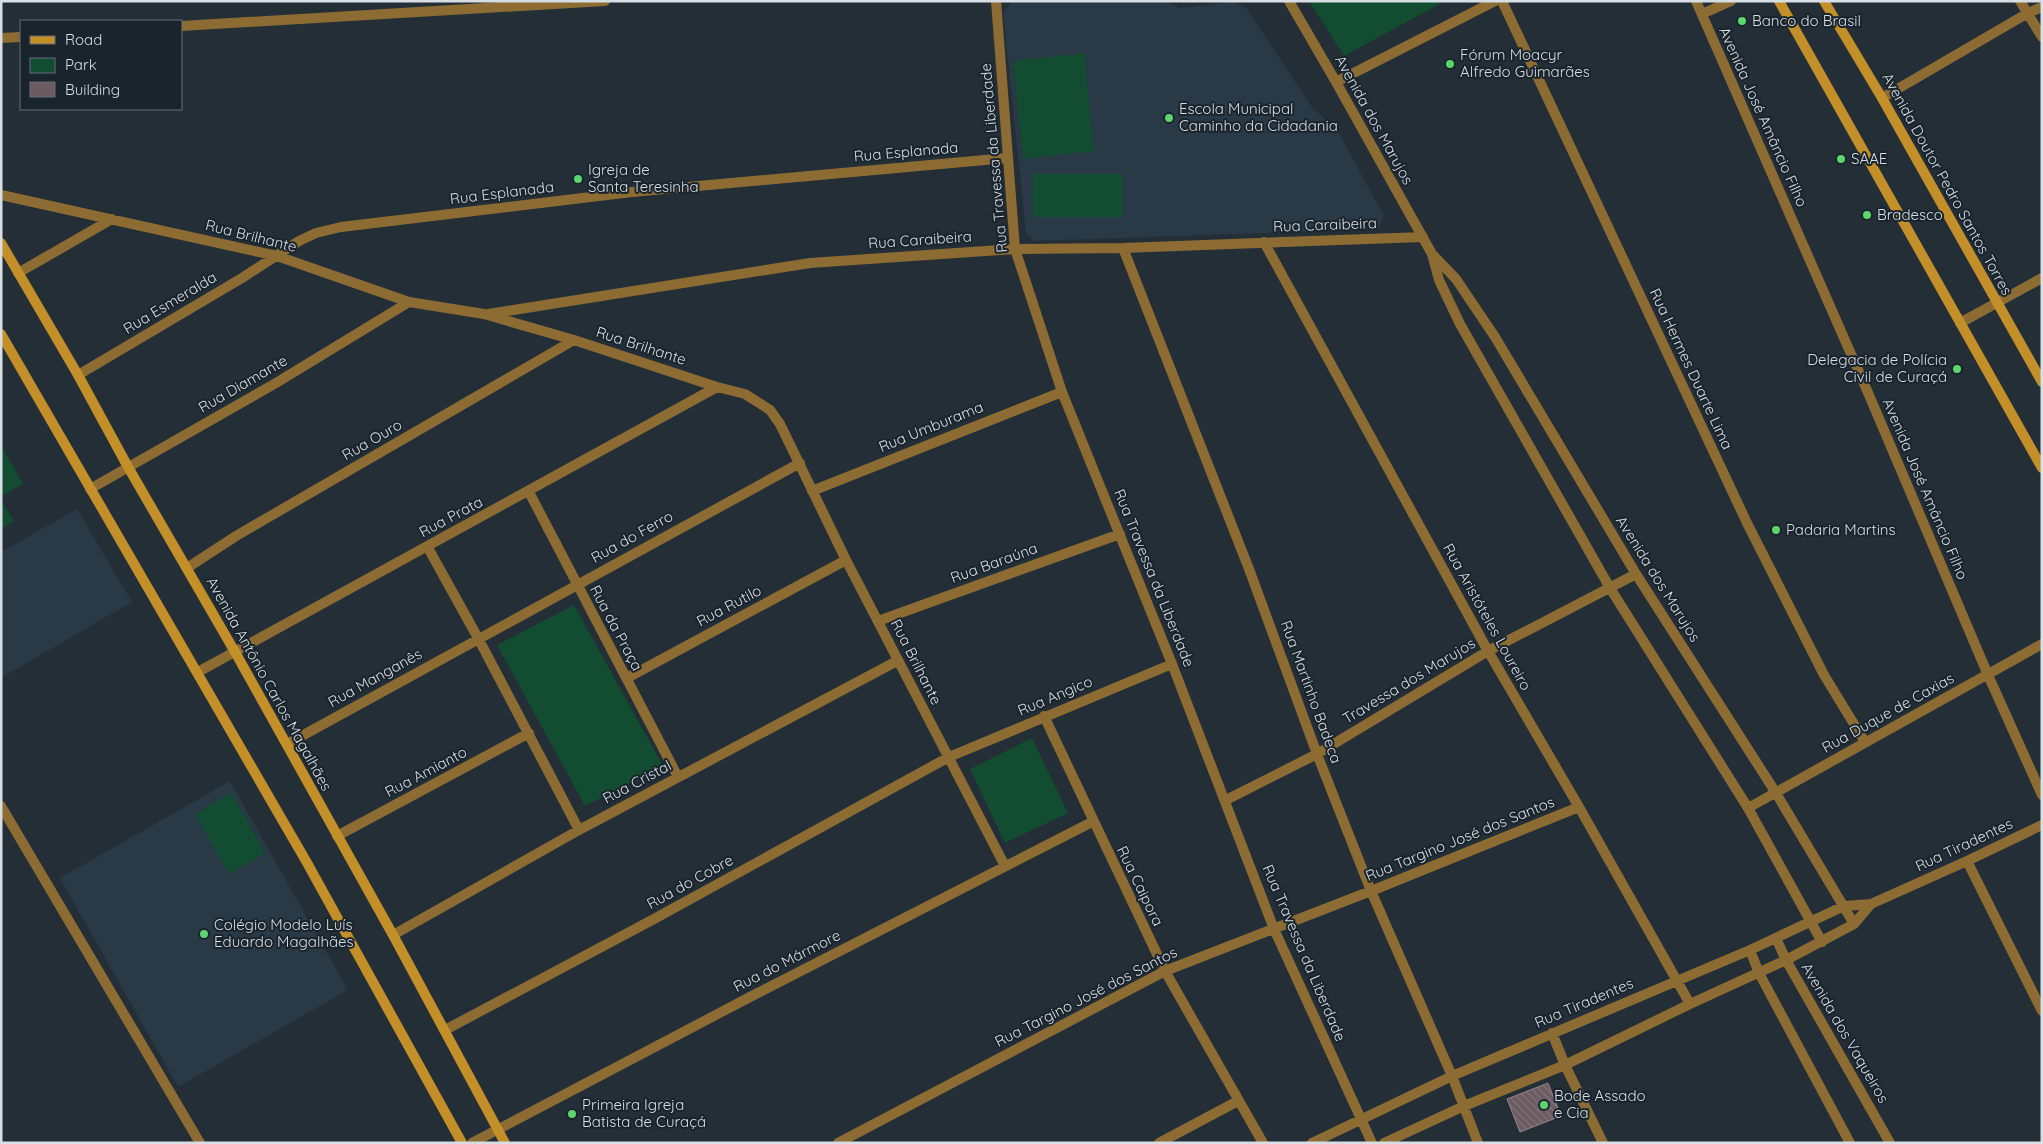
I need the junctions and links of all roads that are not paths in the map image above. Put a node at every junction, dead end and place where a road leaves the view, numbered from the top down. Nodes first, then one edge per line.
1 (605, 1) edge
2 (996, 1) edge
3 (1289, 1) edge
4 (1495, 1) edge
5 (1502, 1) edge
6 (1696, 1) edge
7 (1730, 1) edge
8 (1780, 1) edge
9 (1824, 1) edge
10 (2020, 1) edge
11 (2042, 7) edge
12 (2028, 13) junction
13 (1702, 14) junction
14 (182, 26) edge
15 (20, 37) edge
16 (2042, 37) edge
17 (1, 38) edge
18 (1336, 82) junction
19 (1882, 98) junction
20 (1007, 158) junction
21 (1, 195) edge
22 (112, 219) junction
23 (1423, 237) junction
24 (1264, 242) junction
25 (1, 243) edge
26 (1123, 248) junction
27 (1015, 249) junction
28 (1432, 254) junction
29 (277, 256) junction
30 (18, 273) junction
31 (2042, 278) edge
32 (408, 302) junction
33 (1996, 303) junction
34 (484, 314) junction
35 (1960, 323) junction
36 (1, 334) edge
37 (574, 340) junction
38 (78, 375) junction
39 (2042, 382) edge
40 (717, 387) junction
41 (1062, 392) junction
42 (800, 463) junction
43 (128, 467) junction
44 (2042, 468) edge
45 (90, 489) junction
46 (812, 491) junction
47 (529, 492) junction
48 (1120, 534) junction
49 (427, 546) junction
50 (846, 560) junction
51 (187, 568) junction
52 (1636, 574) junction
53 (576, 584) junction
54 (1610, 588) junction
55 (878, 621) junction
56 (478, 638) junction
57 (2042, 644) edge
58 (235, 652) junction
59 (1488, 652) junction
60 (897, 661) junction
61 (1172, 664) junction
62 (198, 672) junction
63 (1988, 675) junction
64 (627, 678) junction
65 (1044, 716) junction
66 (529, 733) junction
67 (1865, 742) junction
68 (287, 744) junction
69 (1317, 754) junction
70 (949, 757) junction
71 (678, 778) junction
72 (1776, 793) junction
73 (2042, 795) edge
74 (1226, 800) junction
75 (1, 806) edge
76 (1579, 807) junction
77 (1748, 808) junction
78 (1092, 822) junction
79 (2042, 824) edge
80 (579, 830) junction
81 (337, 836) junction
82 (1967, 861) junction
83 (1005, 866) junction
84 (1371, 892) junction
85 (1871, 904) junction
86 (1844, 906) junction
87 (1812, 921) junction
88 (1854, 924) junction
89 (1274, 929) junction
90 (393, 935) junction
91 (1776, 938) junction
92 (1822, 942) junction
93 (1750, 950) junction
94 (1786, 960) junction
95 (1165, 971) junction
96 (1759, 973) junction
97 (1676, 979) junction
98 (1690, 1004) junction
99 (2042, 1011) edge
100 (445, 1030) junction
101 (1552, 1032) junction
102 (1565, 1065) junction
103 (1452, 1076) junction
104 (1238, 1101) junction
105 (1464, 1106) junction
106 (1361, 1119) junction
107 (498, 1128) junction
108 (200, 1143) edge
109 (462, 1143) edge
110 (472, 1143) edge
111 (505, 1143) edge
112 (838, 1143) edge
113 (1159, 1143) edge
114 (1263, 1143) edge
115 (1312, 1143) edge
116 (1372, 1143) edge
117 (1384, 1143) edge
118 (1478, 1143) edge
119 (1602, 1143) edge
120 (1850, 1143) edge
121 (1890, 1143) edge

1 - 14 street
2 - 20 street, Rua Travessa da Liberdade
3 - 18 street, Avenida dos Marujos
4 - 18 street
5 - 67 street, Rua Hermes Duarte Lima
6 - 13 street, Avenida José Amâncio Filho
7 - 13 street
8 - 35 street
9 - 19 street, Avenida Doutor Pedro Santos Torres
10 - 12 street
11 - 12 street
12 - 16 street
12 - 19 street
13 - 63 street, Avenida José Amâncio Filho
15 - 17 street
18 - 23 street, Avenida dos Marujos
19 - 33 street, Avenida Doutor Pedro Santos Torres
20 - 27 street, Rua Travessa da Liberdade
20 - 29 street, Rua Esplanada
21 - 22 street, Rua Brilhante
22 - 29 street, Rua Brilhante
22 - 30 street
23 - 24 street, Rua Caraibeira
23 - 28 street, Avenida dos Marujos
24 - 26 street, Rua Caraibeira
24 - 59 street, Rua Aristóteles Loureiro
25 - 30 street, Avenida Antônio Carlos Magalhães
26 - 27 street, Rua Caraibeira
26 - 69 street, Rua Martinho Badeca
27 - 34 street, Rua Caraibeira
27 - 41 street, Rua Travessa da Liberdade
28 - 52 street, Avenida dos Marujos
28 - 54 street, Avenida dos Marujos
29 - 32 street, Rua Brilhante
29 - 38 street, Rua Esmeralda
30 - 38 street, Avenida Antônio Carlos Magalhães
31 - 33 street
32 - 34 street, Rua Brilhante
32 - 43 street, Rua Diamante
33 - 35 street
33 - 39 street, Avenida Doutor Pedro Santos Torres
34 - 37 street, Rua Brilhante
35 - 44 street
36 - 45 street
37 - 40 street, Rua Brilhante
37 - 51 street, Rua Ouro
38 - 43 street, Avenida Antônio Carlos Magalhães
40 - 42 street, Rua Brilhante
40 - 47 street, Rua Prata
41 - 46 street, Rua Umburama
41 - 48 street, Rua Travessa da Liberdade
42 - 46 street, Rua Brilhante
42 - 53 street, Rua do Ferro
43 - 45 street, Rua Diamante
43 - 51 street, Avenida Antônio Carlos Magalhães
45 - 62 street
46 - 50 street, Rua Brilhante
47 - 49 street, Rua Prata
47 - 53 street, Rua da Praça
48 - 55 street, Rua Baraúna
48 - 61 street, Rua Travessa da Liberdade
49 - 56 street
49 - 58 street, Rua Prata
50 - 55 street, Rua Brilhante
50 - 64 street, Rua Rutilo
51 - 58 street, Avenida Antônio Carlos Magalhães
52 - 54 street, Travessa dos Marujos
52 - 72 street, Avenida dos Marujos
53 - 56 street, Rua do Ferro
53 - 64 street, Rua da Praça
54 - 59 street, Travessa dos Marujos
54 - 77 street, Avenida dos Marujos
55 - 60 street, Rua Brilhante
56 - 66 street
56 - 68 street, Rua Manganês
57 - 63 street, Rua Duque de Caxias
58 - 62 street, Rua Prata
58 - 68 street, Avenida Antônio Carlos Magalhães
59 - 69 street, Travessa dos Marujos
59 - 76 street, Rua Aristóteles Loureiro
60 - 70 street, Rua Brilhante
60 - 71 street, Rua Cristal
61 - 65 street, Rua Angico
61 - 74 street, Rua Travessa da Liberdade
62 - 109 street
63 - 67 street, Rua Duque de Caxias
63 - 73 street, Avenida José Amâncio Filho
64 - 71 street, Rua da Praça
65 - 70 street, Rua Angico
65 - 78 street, Rua Caipora
66 - 80 street
66 - 81 street, Rua Amianto
67 - 72 street, Rua Duque de Caxias
68 - 81 street, Avenida Antônio Carlos Magalhães
69 - 74 street, Travessa dos Marujos
69 - 84 street, Rua Martinho Badeca
70 - 83 street, Rua Brilhante
70 - 100 street, Rua do Cobre
71 - 80 street, Rua Cristal
72 - 77 street, Rua Duque de Caxias
72 - 86 street, Avenida dos Marujos
74 - 89 street, Rua Travessa da Liberdade
75 - 108 street
76 - 84 street, Rua Targino José dos Santos
76 - 97 street, Rua Aristóteles Loureiro
77 - 87 street, Avenida dos Marujos
78 - 83 street, Rua do Mármore
78 - 95 street, Rua Caipora
79 - 82 street, Rua Tiradentes
80 - 90 street, Rua Cristal
81 - 90 street, Avenida Antônio Carlos Magalhães
82 - 85 street, Rua Tiradentes
82 - 99 street
83 - 107 street, Rua do Mármore
84 - 89 street, Rua Targino José dos Santos
84 - 103 street, Rua Martinho Badeca
85 - 86 street, Rua Tiradentes
85 - 88 street, Rua Tiradentes
86 - 87 street, Rua Tiradentes
86 - 88 street, Avenida dos Marujos
87 - 91 street, Rua Tiradentes
87 - 92 street, Avenida dos Marujos
88 - 92 street, Rua Tiradentes
89 - 95 street, Rua Targino José dos Santos
89 - 106 street, Rua Travessa da Liberdade
90 - 100 street, Avenida Antônio Carlos Magalhães
91 - 93 street, Rua Tiradentes
91 - 94 street, Avenida dos Vaqueiros
92 - 94 street, Rua Tiradentes
93 - 96 street
93 - 97 street, Rua Tiradentes
94 - 96 street, Rua Tiradentes
94 - 121 street, Avenida dos Vaqueiros
95 - 104 street, Rua Caipora
95 - 112 street, Rua Targino José dos Santos
96 - 98 street, Rua Tiradentes
96 - 120 street
97 - 98 street, Rua Aristóteles Loureiro
97 - 101 street, Rua Tiradentes
98 - 102 street, Rua Tiradentes
100 - 107 street, Avenida Antônio Carlos Magalhães
101 - 102 street
101 - 103 street, Rua Tiradentes
102 - 105 street, Rua Tiradentes
102 - 119 street
103 - 105 street, Rua Martinho Badeca
103 - 106 street, Rua Tiradentes
104 - 113 street
104 - 114 street, Rua Caipora
105 - 117 street, Rua Tiradentes
105 - 118 street, Rua Martinho Badeca
106 - 115 street, Rua Tiradentes
106 - 116 street, Rua Travessa da Liberdade
107 - 110 street, Rua do Mármore
107 - 111 street, Avenida Antônio Carlos Magalhães

